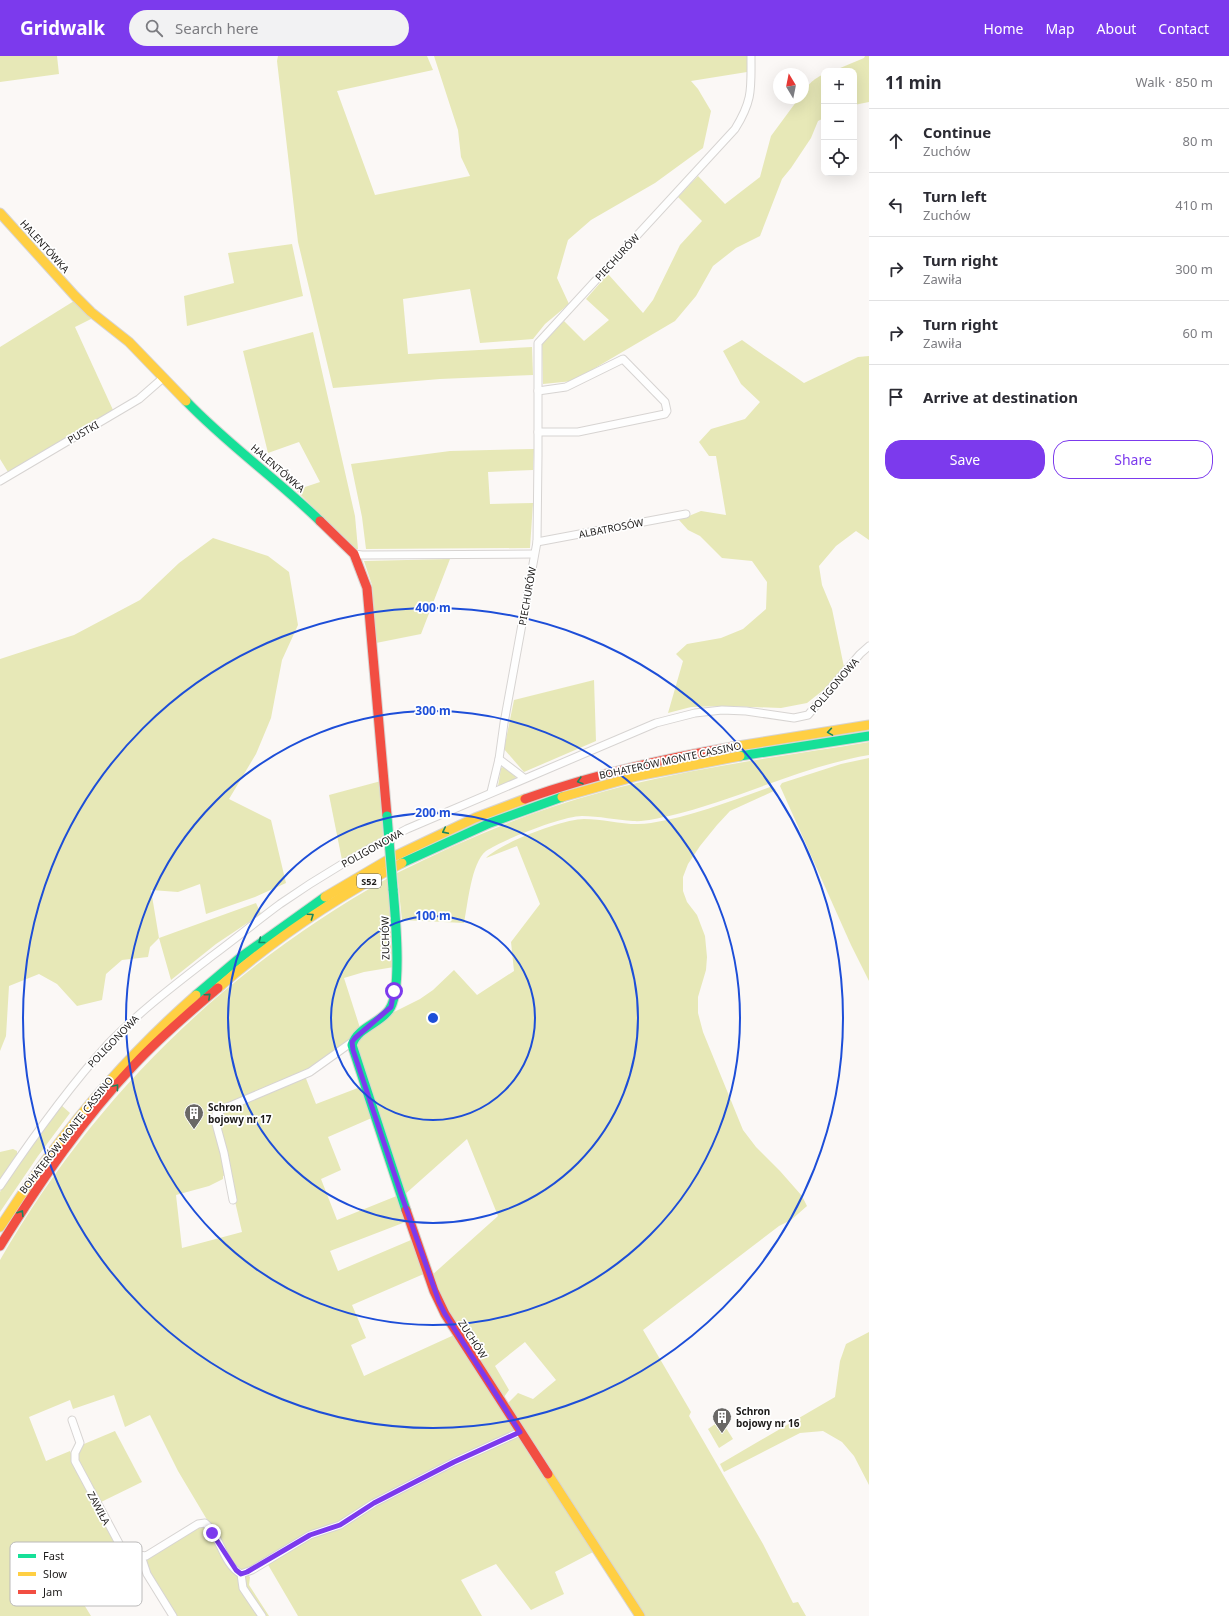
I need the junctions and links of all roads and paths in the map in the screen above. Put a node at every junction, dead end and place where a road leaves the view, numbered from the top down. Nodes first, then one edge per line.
1 (751, 56) edge
2 (0, 212) edge
3 (163, 378) junction
4 (538, 391) junction
5 (538, 432) junction
6 (0, 480) edge
7 (686, 514) dead end
8 (537, 542) junction
9 (354, 554) junction
10 (534, 554) junction
11 (869, 646) edge
12 (869, 726) edge
13 (869, 736) edge
14 (499, 759) junction
15 (524, 778) junction
16 (491, 792) junction
17 (387, 816) joint
18 (352, 1042) junction
19 (0, 1186) edge
20 (233, 1200) dead end
21 (0, 1227) edge
22 (0, 1246) edge
23 (72, 1420) dead end
24 (520, 1432) junction
25 (117, 1542) edge
26 (142, 1556) edge
27 (142, 1559) edge
28 (241, 1574) junction
29 (173, 1616) edge
30 (262, 1616) edge
31 (640, 1616) edge

1 - 4 street, PIECHURÓW
2 - 3 main road, HALENTÓWKA
3 - 6 street, PUSTKI
3 - 9 main road, HALENTÓWKA
4 - 5 street, PIECHURÓW
4 - 5 street
5 - 8 street, PIECHURÓW
7 - 8 street, ALBATROSÓW
8 - 10 street, PIECHURÓW
9 - 10 street
9 - 17 main road, HALENTÓWKA
10 - 14 street, PIECHURÓW
11 - 15 street, POLIGONOWA
12 -> 21 main road, BOHATERÓW MONTE CASSINO / S52
22 -> 13 main road, BOHATERÓW MONTE CASSINO / S52
14 - 15 street
14 - 16 street, PIECHURÓW
15 - 16 street, POLIGONOWA
16 - 19 street, POLIGONOWA
17 - 18 main road, ZUCHÓW, bridge
18 - 20 street, ZUCHÓW
18 - 24 main road, ZUCHÓW
23 - 25 street, ZAWIŁA
24 - 28 street
24 - 31 main road, ZUCHÓW
26 - 28 street
27 - 29 street
28 - 30 street

